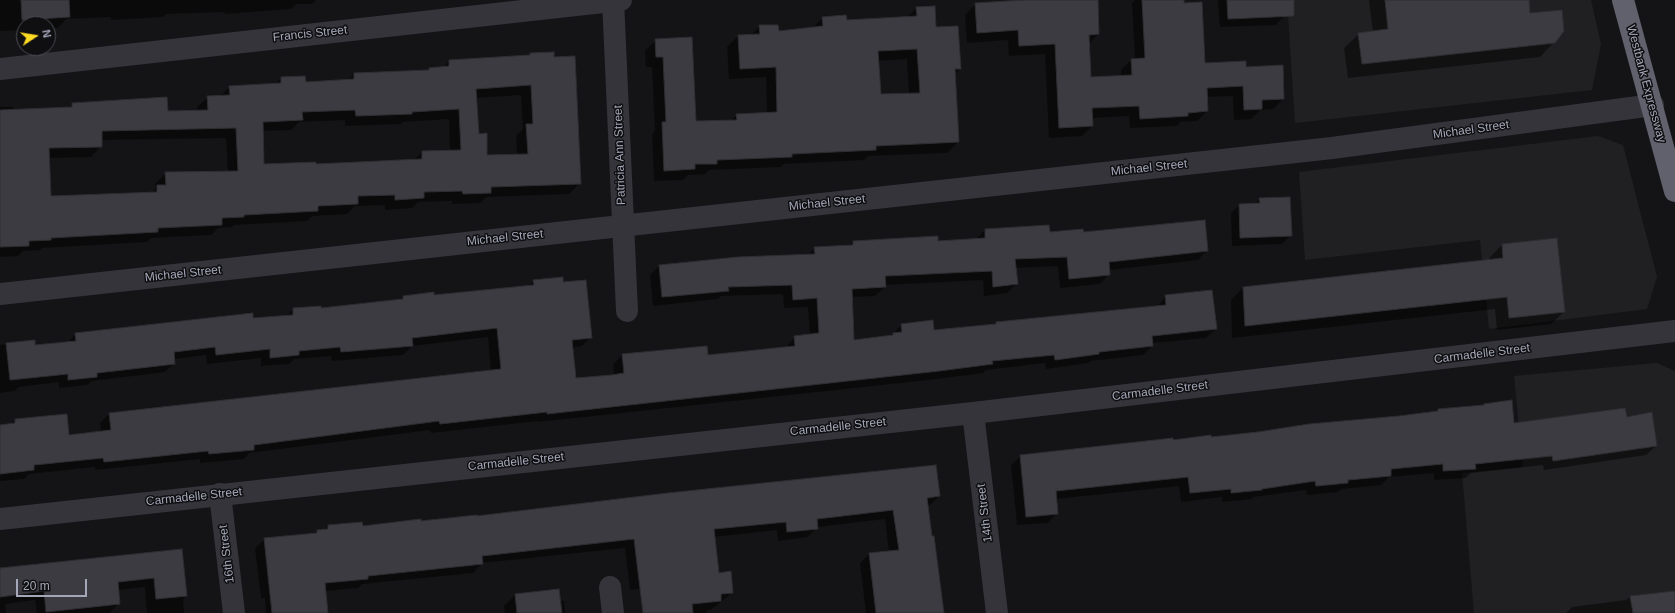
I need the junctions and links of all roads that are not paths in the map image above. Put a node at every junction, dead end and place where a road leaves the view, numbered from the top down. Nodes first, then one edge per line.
1 (616, 0) edge
2 (1623, 0) edge
3 (0, 69) edge
4 (1653, 105) junction
5 (1675, 191) edge
6 (623, 225) junction
7 (0, 294) edge
8 (627, 311) dead end
9 (1675, 331) edge
10 (973, 413) junction
11 (220, 494) junction
12 (0, 518) edge
13 (610, 587) dead end
14 (234, 613) edge
15 (613, 613) edge
16 (997, 613) edge

1 - 3 street, Francis Street
1 - 6 street, Patricia Ann Street
2 - 4 highway, Westbank Expressway
4 - 5 highway, Westbank Expressway
4 - 6 street, Michael Street
6 - 7 street, Michael Street
6 - 8 street, Patricia Ann Street
9 - 10 street, Carmadelle Street
10 - 11 street, Carmadelle Street
10 - 16 street, 14th Street
11 - 12 street, Carmadelle Street
11 - 14 street, 16th Street
13 - 15 street

